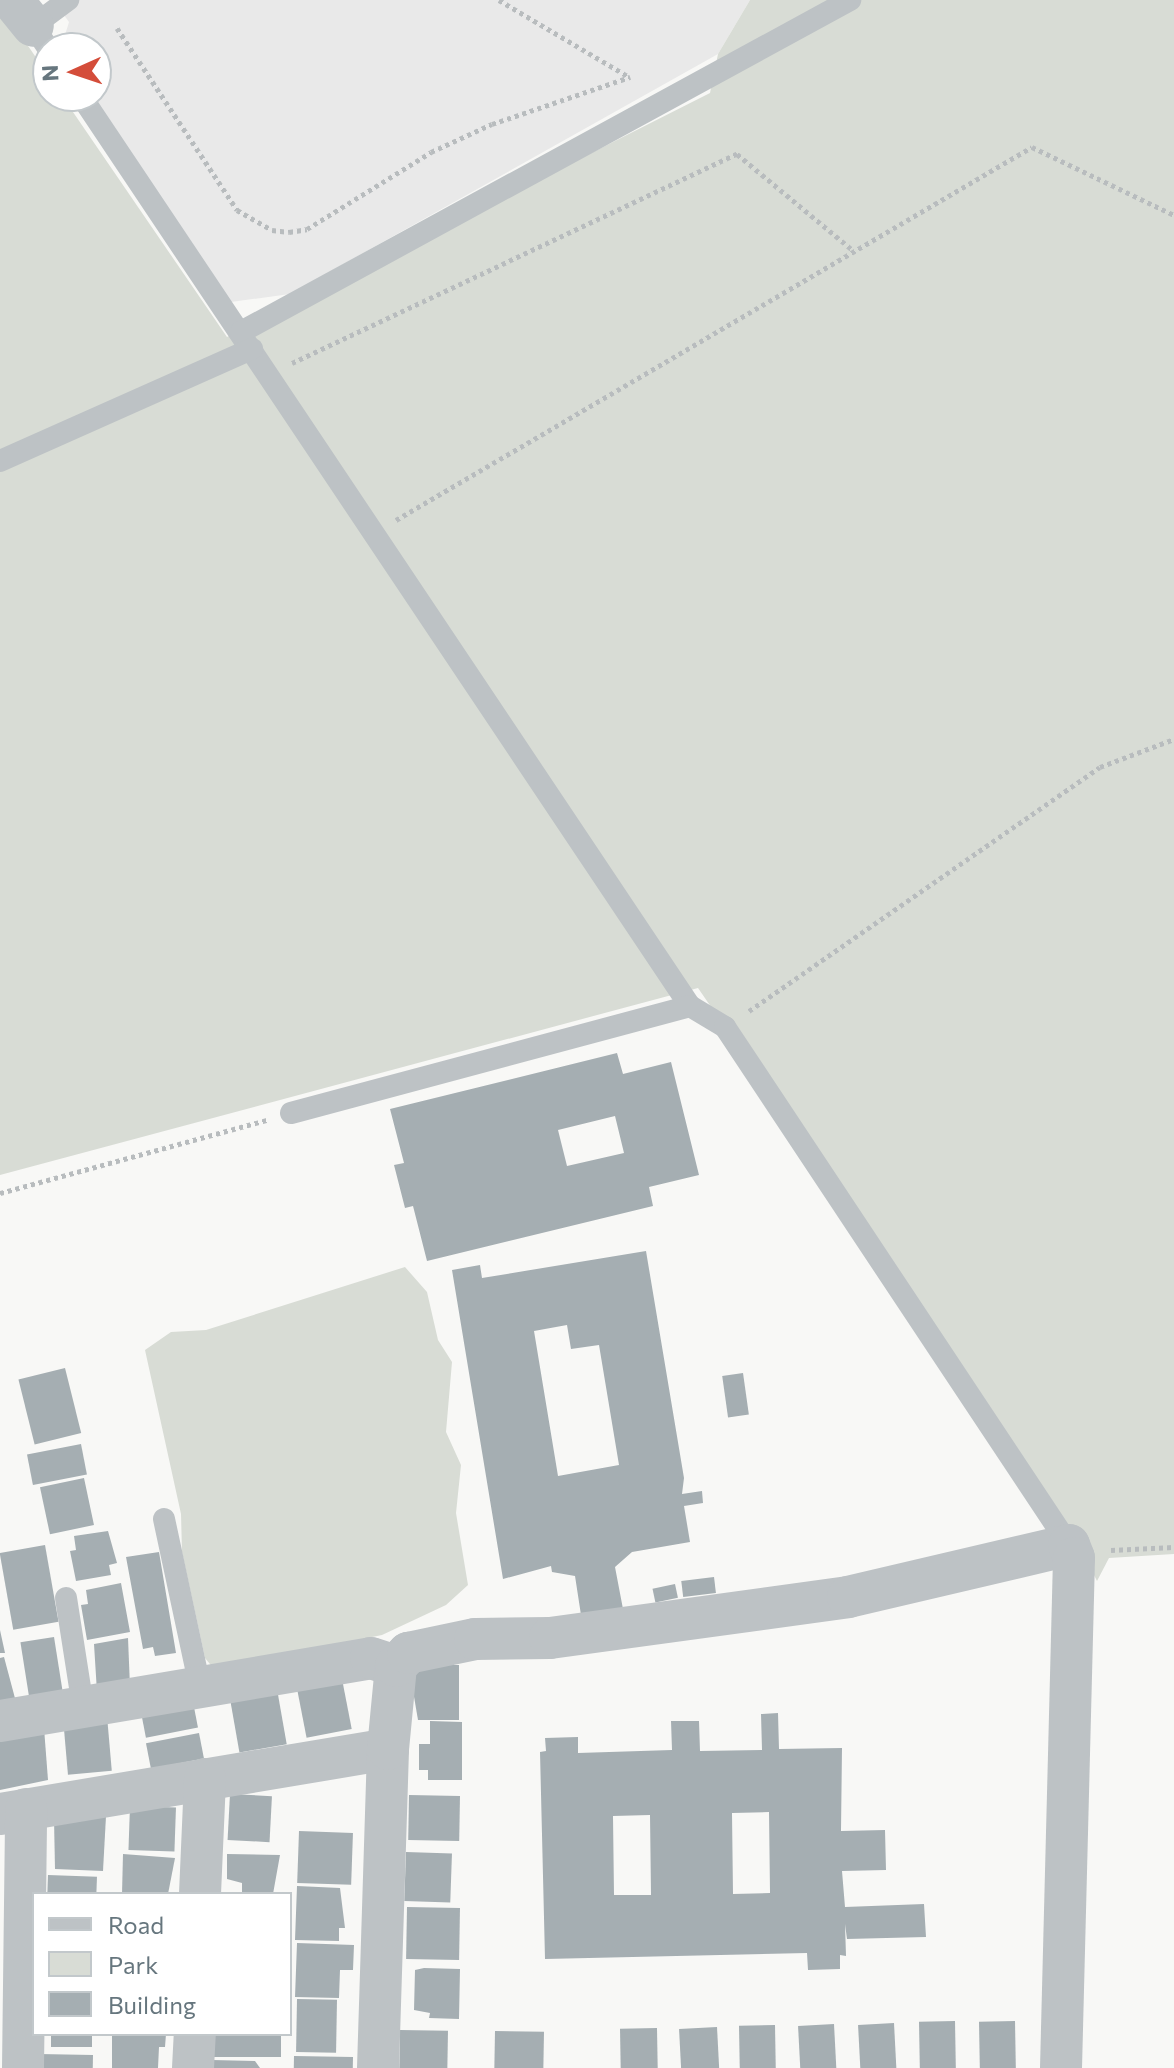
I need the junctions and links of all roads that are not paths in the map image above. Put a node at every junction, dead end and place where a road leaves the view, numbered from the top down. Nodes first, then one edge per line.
1 (68, 0) edge
2 (850, 0) edge
3 (31, 25) edge
4 (92, 112) edge
5 (246, 340) junction
6 (0, 461) edge
7 (690, 1006) junction
8 (291, 1113) road end
9 (164, 1519) dead end
10 (1072, 1552) junction
11 (66, 1598) dead end
12 (396, 1666) junction
13 (200, 1687) junction
14 (83, 1707) junction
15 (0, 1721) edge
16 (388, 1749) junction
17 (205, 1779) junction
18 (13, 1812) edge
19 (200, 1892) edge
20 (195, 2036) edge
21 (23, 2068) edge
22 (193, 2068) edge
23 (378, 2068) edge
24 (1061, 2068) edge

1 - 3 lane
2 - 5 lane
4 - 5 lane
5 - 6 lane
5 - 7 lane
7 - 8 lane
7 - 10 lane
9 - 13 lane
10 - 12 street
10 - 24 street
11 - 14 lane
12 - 13 street
12 - 16 street
13 - 14 street
14 - 15 street
16 - 17 street
16 - 23 street
17 - 18 street
17 - 19 street
18 - 21 street
20 - 22 street

